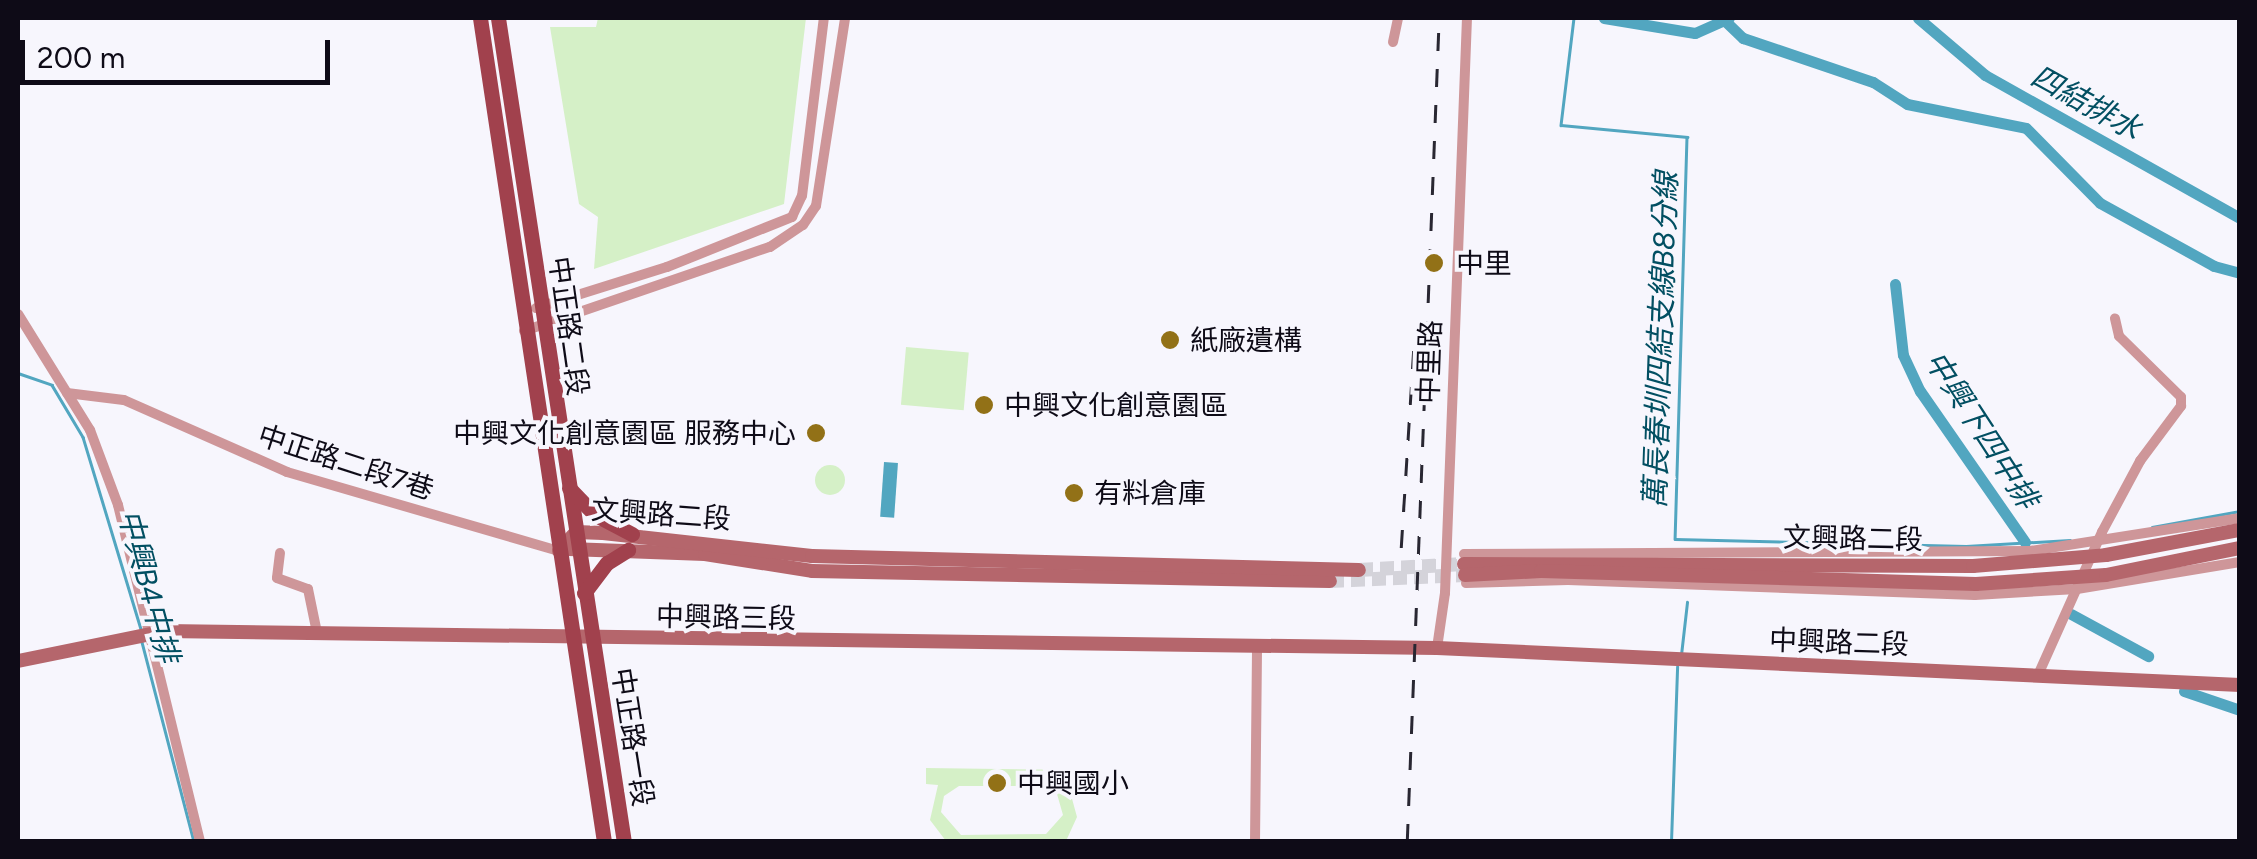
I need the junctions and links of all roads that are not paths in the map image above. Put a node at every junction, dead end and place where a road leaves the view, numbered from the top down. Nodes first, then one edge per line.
1 (480, 18) edge
2 (498, 18) edge
3 (824, 18) edge
4 (844, 18) edge
5 (1398, 18) edge
6 (1467, 18) edge
7 (1393, 42) dead end
8 (541, 307) junction
9 (521, 312) junction
10 (18, 314) edge
11 (2115, 318) dead end
12 (544, 326) junction
13 (524, 331) junction
14 (67, 393) junction
15 (569, 488) junction
16 (2240, 518) edge
17 (2240, 530) edge
18 (577, 540) junction
19 (630, 542) junction
20 (2240, 548) edge
21 (2094, 550) junction
22 (559, 551) junction
23 (280, 553) dead end
24 (2240, 562) edge
25 (1359, 570) tunnel mouth
26 (1330, 581) tunnel mouth
27 (2080, 584) junction
28 (584, 592) junction
29 (148, 631) junction
30 (317, 634) junction
31 (574, 640) junction
32 (593, 641) junction
33 (1257, 648) junction
34 (1438, 648) junction
35 (18, 661) edge
36 (2038, 675) junction
37 (2240, 685) edge
38 (200, 842) edge
39 (604, 842) edge
40 (624, 842) edge
41 (1255, 842) edge

1 - 9 main road, 中正路二段
2 - 8 main road, 中正路二段
3 - 8 street
4 - 12 street
5 - 7 street
6 - 34 street, 中里路
8 - 9 street
8 - 12 main road, 中正路二段
9 - 13 main road, 中正路二段
10 - 14 street
11 - 21 street
12 - 13 street
12 - 15 main road, 中正路二段
13 - 22 main road, 中正路二段
14 - 22 street, 中正路二段7巷
14 - 29 street
15 - 18 main road, 中正路二段
15 - 19 main road
16 - 21 street, 文興路二段
17 - 21 street, 文興路二段
18 - 19 street, 文興路二段
18 - 22 street, 文興路二段
18 - 28 main road, 中正路二段
19 - 25 street, 文興路二段
19 - 26 street, 文興路二段
19 - 28 main road
20 - 27 street, 文興路二段
21 - 27 street
21 - 27 street, 文興路二段
22 - 31 main road, 中正路二段
23 - 30 street
24 - 27 street, 文興路二段
27 - 36 street
28 - 32 main road, 中正路二段
29 - 30 street, 中興路三段
29 - 35 street, 中興路三段
29 - 38 street
30 - 31 street, 中興路三段
31 - 32 street, 中興路三段
31 - 39 main road, 中正路一段
32 - 33 street, 中興路三段
32 - 40 main road, 中正路一段
33 - 34 street, 中興路三段
33 - 41 street
34 - 36 street, 中興路二段
36 - 37 street, 中興路二段

